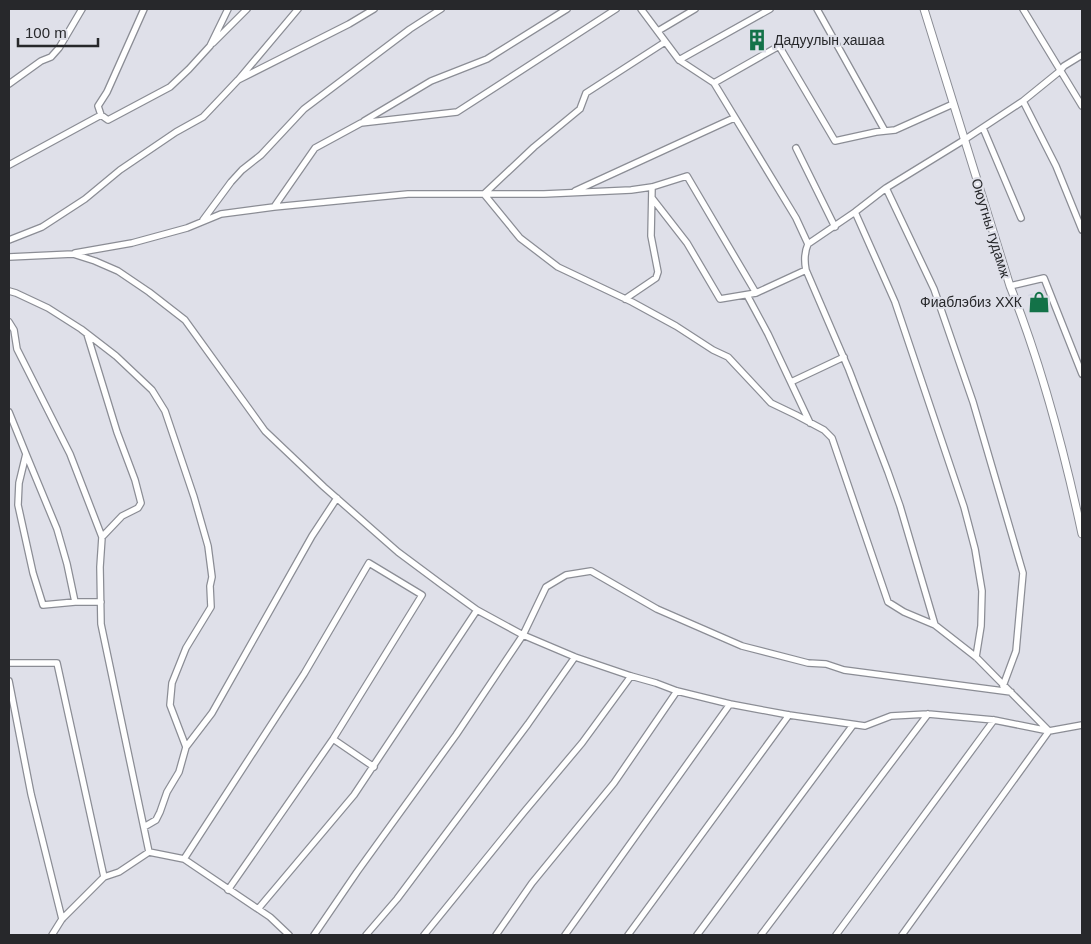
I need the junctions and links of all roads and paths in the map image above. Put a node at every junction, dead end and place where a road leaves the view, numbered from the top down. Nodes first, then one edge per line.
1 (82, 9) edge
2 (144, 9) edge
3 (228, 9) edge
4 (247, 9) edge
5 (298, 9) edge
6 (374, 9) edge
7 (441, 9) edge
8 (567, 9) edge
9 (616, 9) edge
10 (641, 9) edge
11 (694, 9) edge
12 (770, 9) edge
13 (817, 9) edge
14 (924, 9) edge
15 (1023, 9) edge
16 (658, 30) junction
17 (664, 42) junction
18 (210, 46) junction
19 (1082, 55) edge
20 (679, 60) junction
21 (1060, 71) junction
22 (238, 80) junction
23 (714, 83) junction
24 (9, 84) edge
25 (1023, 101) junction
26 (954, 104) junction
27 (1082, 106) edge
28 (101, 115) junction
29 (734, 118) junction
30 (361, 123) junction
31 (983, 128) junction
32 (885, 131) junction
33 (964, 140) junction
34 (796, 148) dead end
35 (9, 165) edge
36 (652, 187) junction
37 (886, 188) junction
38 (573, 192) junction
39 (484, 194) junction
40 (652, 198) junction
41 (274, 207) junction
42 (855, 212) junction
43 (1021, 218) dead end
44 (202, 222) junction
45 (835, 227) junction
46 (1082, 230) edge
47 (9, 240) edge
48 (808, 244) junction
49 (73, 254) junction
50 (9, 257) edge
51 (806, 270) junction
52 (1010, 286) junction
53 (9, 290) edge
54 (756, 293) junction
55 (747, 294) junction
56 (625, 299) junction
57 (9, 322) edge
58 (87, 333) junction
59 (844, 358) junction
60 (1082, 374) edge
61 (791, 382) junction
62 (9, 412) edge
63 (810, 423) junction
64 (26, 454) junction
65 (337, 498) junction
66 (1082, 534) edge
67 (102, 538) junction
68 (75, 602) junction
69 (101, 602) junction
70 (476, 610) junction
71 (935, 624) junction
72 (523, 635) junction
73 (575, 657) junction
74 (976, 657) junction
75 (9, 663) edge
76 (631, 676) junction
77 (9, 681) edge
78 (1004, 686) junction
79 (677, 691) junction
80 (1012, 692) junction
81 (730, 704) junction
82 (928, 714) junction
83 (789, 715) junction
84 (994, 720) junction
85 (853, 725) junction
86 (1082, 726) edge
87 (1049, 731) junction
88 (333, 739) junction
89 (186, 747) junction
90 (374, 766) junction
91 (144, 827) junction
92 (149, 852) junction
93 (184, 859) junction
94 (104, 877) junction
95 (228, 890) junction
96 (258, 909) junction
97 (62, 919) junction
98 (52, 935) edge
99 (289, 935) edge
100 (314, 935) edge
101 (366, 935) edge
102 (424, 935) edge
103 (496, 935) edge
104 (565, 935) edge
105 (628, 935) edge
106 (697, 935) edge
107 (761, 935) edge
108 (836, 935) edge
109 (902, 935) edge

1 - 24 street
2 - 28 street
3 - 18 street
4 - 18 street
5 - 22 street
6 - 22 street
7 - 44 street
8 - 30 street
9 - 30 street
10 - 16 street
11 - 16 street
12 - 20 street
13 - 32 street
14 - 26 street, Оюутны гудамж
15 - 21 street
16 - 17 street
17 - 20 street
17 - 39 street
18 - 28 street
19 - 21 street
20 - 23 street
21 - 25 street
21 - 27 street
22 - 47 street
23 - 29 street
23 - 32 street
25 - 31 street
25 - 46 street
26 - 32 street
26 - 33 street, Оюутны гудамж
28 - 35 street
29 - 38 street
29 - 48 street
30 - 41 street
31 - 33 street
31 - 43 street
33 - 37 street
33 - 52 street, Оюутны гудамж
34 - 45 street
36 - 38 street
36 - 40 street
36 - 54 street
37 - 42 street
37 - 78 street
38 - 39 street
39 - 41 street
39 - 56 street
40 - 55 street
40 - 56 street
41 - 44 street
42 - 45 street
42 - 74 street
44 - 49 street
45 - 48 street
48 - 51 street
49 - 50 street
49 - 65 street
51 - 54 street
51 - 59 street
52 - 60 street
52 - 66 street, Оюутны гудамж
53 - 58 street
54 - 55 street
55 - 61 street
56 - 63 street
57 - 67 street
58 - 67 street
58 - 89 street
59 - 61 street
59 - 71 street
61 - 63 street
62 - 64 street
63 - 71 street
64 - 68 street
64 - 68 street
65 - 70 street
65 - 89 street
67 - 69 street
68 - 69 street
69 - 91 street
70 - 72 street
70 - 90 street
71 - 74 street
72 - 73 street
72 - 80 street
72 - 100 street
73 - 76 street
73 - 101 street
74 - 78 street
75 - 94 street
76 - 79 street
76 - 102 street
77 - 97 street
78 - 80 street
79 - 81 street
79 - 103 street
80 - 87 street
81 - 83 street
81 - 104 street
82 - 84 street
82 - 85 street
82 - 107 street
83 - 85 street
83 - 105 street
84 - 87 street
84 - 108 street
85 - 106 street
86 - 87 street
87 - 109 street
88 - 90 street
88 - 93 street
88 - 95 street
89 - 91 street
90 - 96 street
91 - 92 street
92 - 93 street
92 - 94 street
93 - 95 street
94 - 97 street
95 - 96 street
96 - 99 street
97 - 98 street

